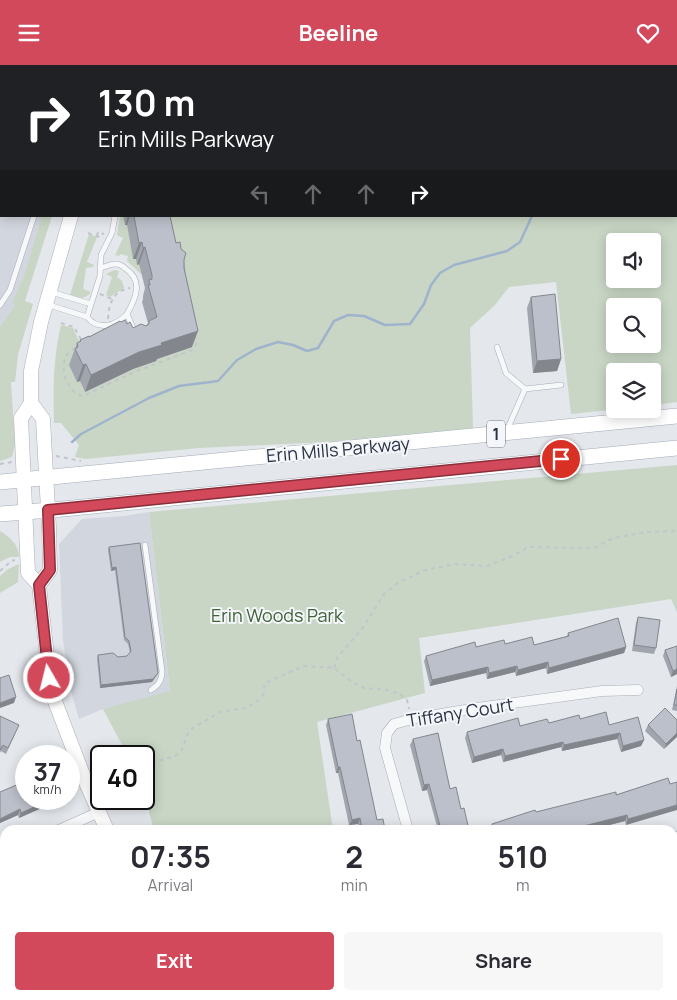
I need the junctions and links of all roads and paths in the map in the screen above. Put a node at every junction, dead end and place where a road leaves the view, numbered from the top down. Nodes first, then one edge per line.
1 (34, 217) edge
2 (71, 217) edge
3 (115, 217) edge
4 (88, 233) dead end
5 (107, 241) junction
6 (100, 268) junction
7 (137, 285) junction
8 (95, 291) junction
9 (47, 298) junction
10 (112, 299) junction
11 (91, 304) junction
12 (0, 305) edge
13 (126, 314) junction
14 (88, 317) junction
15 (107, 321) dead end
16 (61, 323) dead end
17 (136, 333) edge
18 (195, 336) edge
19 (88, 340) edge
20 (83, 343) junction
21 (497, 347) dead end
22 (561, 385) dead end
23 (525, 389) junction
24 (31, 403) junction
25 (677, 416) edge
26 (506, 433) junction
27 (677, 448) edge
28 (12, 462) dead end
29 (0, 464) edge
30 (46, 477) junction
31 (24, 479) junction
32 (0, 482) edge
33 (48, 510) junction
34 (25, 511) junction
35 (0, 513) edge
36 (677, 531) edge
37 (145, 545) dead end
38 (28, 559) junction
39 (0, 571) edge
40 (39, 585) junction
41 (334, 668) junction
42 (151, 690) dead end
43 (638, 690) dead end
44 (412, 719) junction
45 (155, 762) edge
46 (99, 812) junction
47 (70, 825) edge
48 (105, 825) edge
49 (407, 825) edge

1 - 12 lane
2 - 9 street
3 - 5 lane
4 - 5 path
5 - 6 lane
6 - 7 lane
6 - 8 lane
7 - 10 path
7 - 13 lane
8 - 10 path
8 - 11 lane
9 - 11 lane
9 - 14 lane
9 - 24 street
10 - 15 path
11 - 14 lane
13 - 14 lane
13 - 17 lane
16 - 20 path
18 - 20 path
19 - 20 path
21 - 23 lane
22 - 23 lane
23 - 26 lane
24 - 30 street
24 - 31 street
25 - 26 main road, Erin Mills Parkway / 1
26 - 30 main road, Erin Mills Parkway / 1
27 - 33 main road, Erin Mills Parkway / 1
28 - 29 path
30 - 31 main road, Erin Mills Parkway / 1
30 - 33 street
31 - 32 main road, Erin Mills Parkway / 1
31 - 34 street
33 - 34 main road, Erin Mills Parkway / 1
33 - 40 street
34 - 35 main road, Erin Mills Parkway / 1
34 - 38 street
36 - 41 path
37 - 42 lane
38 - 39 path
38 - 40 street
40 - 46 street
41 - 44 path
41 - 45 path
43 - 44 street, Tiffany Court
44 - 49 street, Tiffany Court
46 - 47 street
46 - 48 street

